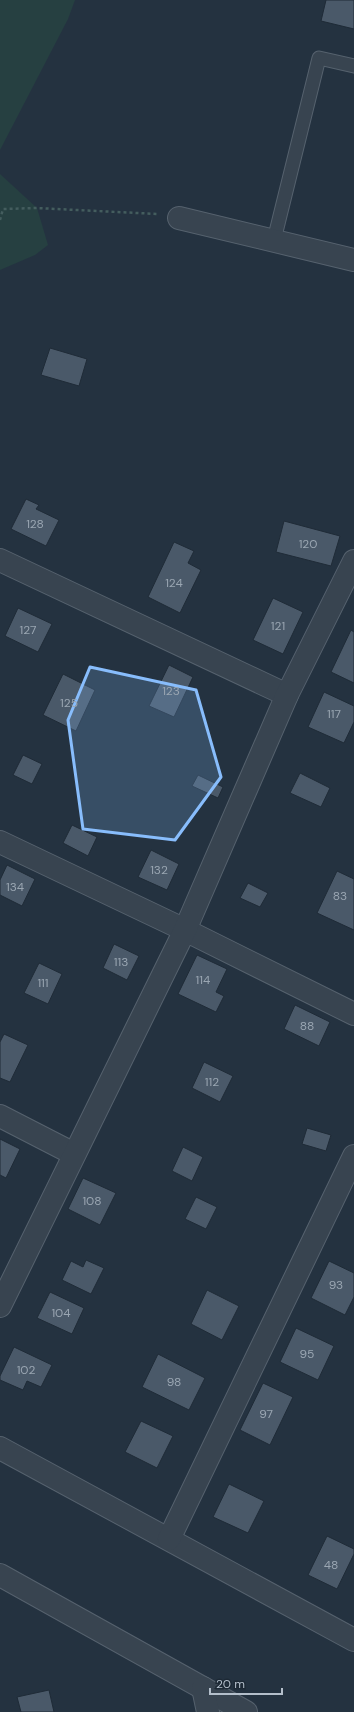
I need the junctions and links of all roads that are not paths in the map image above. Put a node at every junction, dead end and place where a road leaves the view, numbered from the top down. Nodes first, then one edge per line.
1 (354, 66) edge
2 (179, 218) road end
3 (274, 240) junction
4 (354, 260) edge
5 (0, 560) edge
6 (354, 560) edge
7 (287, 695) junction
8 (0, 842) edge
9 (184, 930) junction
10 (354, 1014) edge
11 (0, 1116) edge
12 (74, 1154) junction
13 (354, 1156) edge
14 (0, 1306) edge
15 (0, 1448) edge
16 (169, 1539) junction
17 (0, 1575) edge
18 (354, 1640) edge
19 (203, 1688) junction
20 (208, 1712) edge
21 (246, 1712) edge

1 - 3 lane
2 - 3 street
3 - 4 street
5 - 7 street
6 - 7 street
7 - 9 street
8 - 9 street
9 - 10 street
9 - 12 street
11 - 12 street
12 - 14 street
13 - 16 street
15 - 16 street
16 - 18 street
17 - 19 street
19 - 20 street
19 - 21 street

